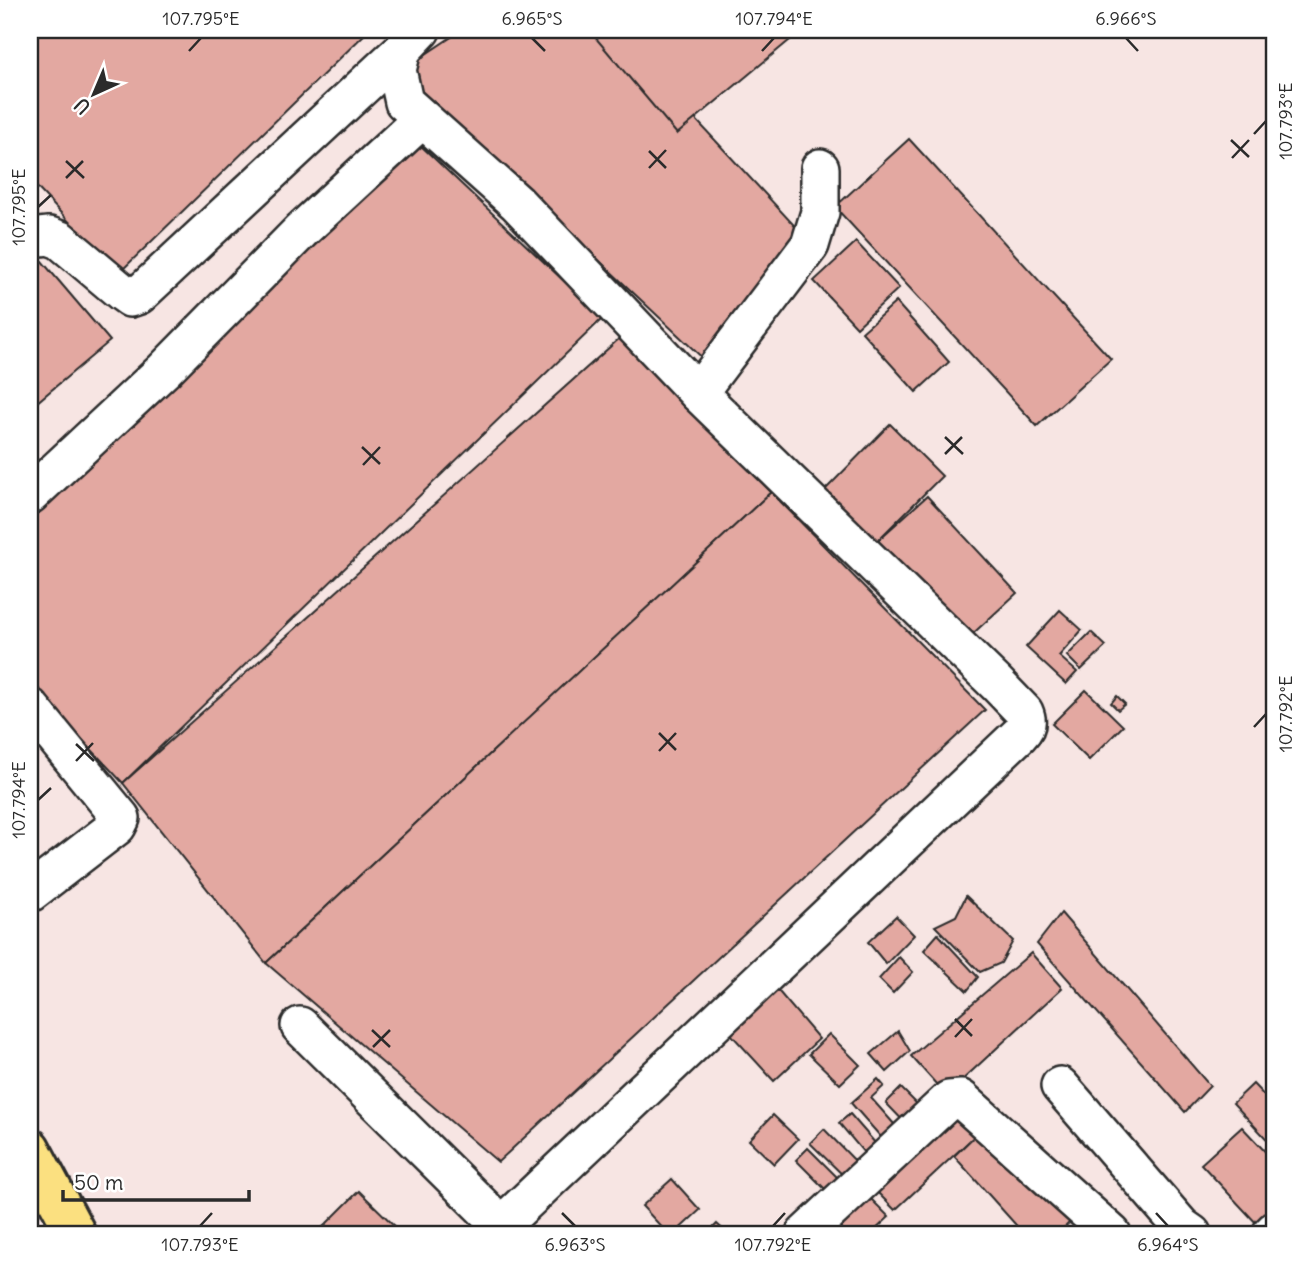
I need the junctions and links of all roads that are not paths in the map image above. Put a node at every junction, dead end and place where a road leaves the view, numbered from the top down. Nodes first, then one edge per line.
1 (412, 40) edge
2 (422, 119) junction
3 (821, 168) dead end
4 (30, 238) edge
5 (698, 393) junction
6 (30, 495) edge
7 (30, 707) edge
8 (30, 893) edge
9 (300, 1026) dead end
10 (1060, 1086) dead end
11 (30, 1148) edge
12 (496, 1230) edge
13 (1275, 1230) edge
14 (76, 1234) edge
15 (805, 1234) edge
16 (1112, 1234) edge
17 (1192, 1234) edge
18 (1271, 1234) edge

1 - 2 street
1 - 4 street
2 - 5 street
2 - 6 street
3 - 5 street
5 - 12 street
7 - 8 street
9 - 12 street
10 - 17 street
11 - 14 highway
13 - 18 street
15 - 16 street

